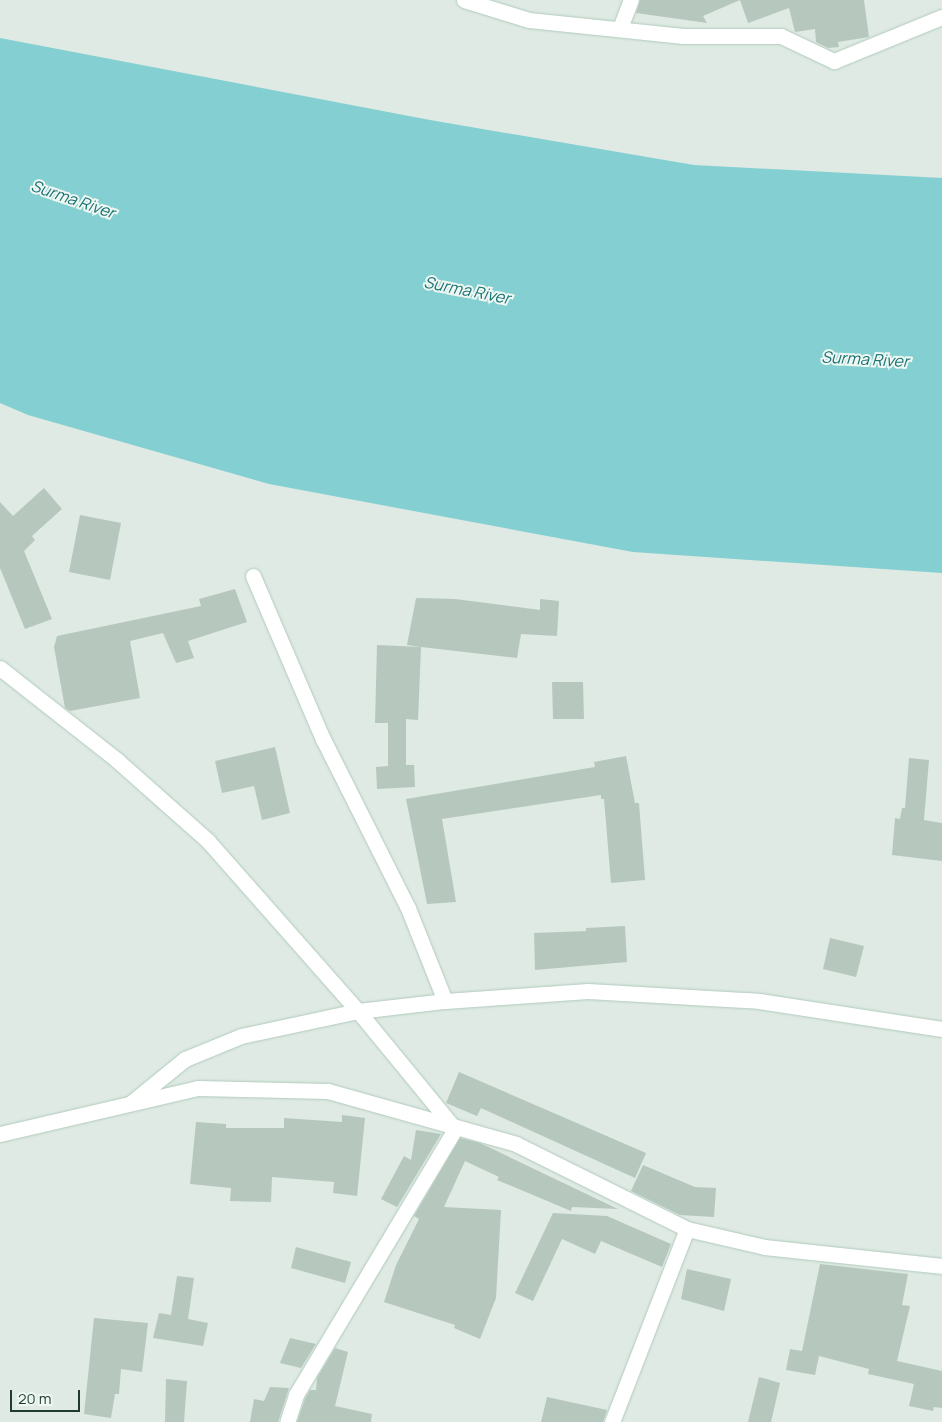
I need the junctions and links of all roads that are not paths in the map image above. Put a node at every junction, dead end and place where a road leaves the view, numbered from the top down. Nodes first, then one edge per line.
1 (464, 0) edge
2 (631, 0) edge
3 (942, 17) edge
4 (620, 28) junction
5 (253, 576) dead end
6 (0, 668) edge
7 (445, 1001) junction
8 (358, 1011) junction
9 (942, 1029) edge
10 (132, 1102) junction
11 (456, 1129) junction
12 (0, 1134) edge
13 (686, 1229) junction
14 (942, 1266) edge
15 (288, 1422) edge
16 (612, 1422) edge

1 - 4 street
2 - 4 street
3 - 4 street
5 - 7 street
6 - 8 street
7 - 8 street
7 - 9 street
8 - 10 street
8 - 11 street
10 - 11 street
10 - 12 street
11 - 13 street
11 - 15 street
13 - 14 street
13 - 16 street

